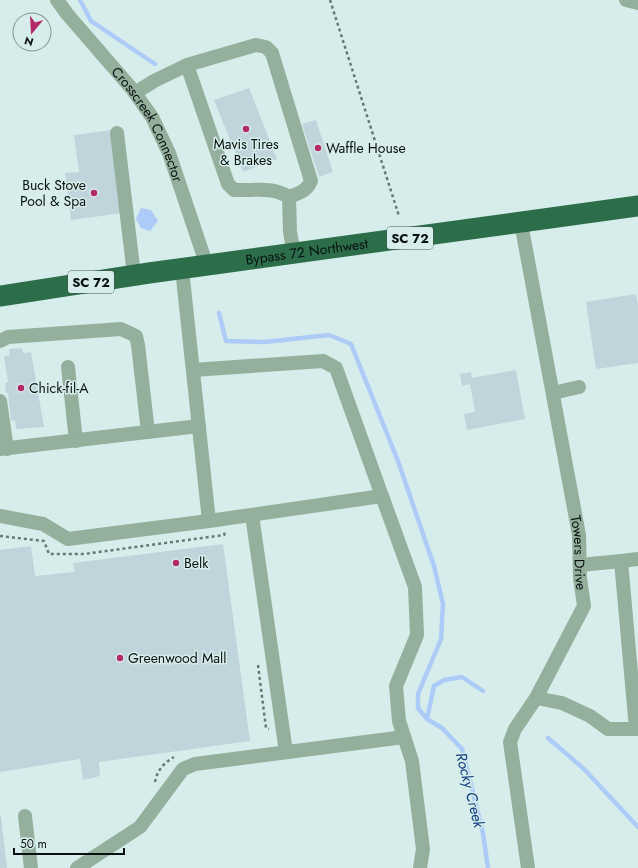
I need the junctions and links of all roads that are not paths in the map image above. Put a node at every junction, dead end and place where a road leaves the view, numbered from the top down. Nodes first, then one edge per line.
1 (57, 0) edge
2 (626, 0) edge
3 (638, 3) edge
4 (187, 65) junction
5 (135, 93) junction
6 (117, 133) dead end
7 (289, 197) junction
8 (638, 206) edge
9 (522, 222) junction
10 (294, 254) junction
11 (207, 266) junction
12 (182, 269) junction
13 (134, 276) junction
14 (0, 296) edge
15 (0, 341) edge
16 (68, 367) dead end
17 (193, 370) junction
18 (579, 387) dead end
19 (553, 393) junction
20 (0, 401) edge
21 (199, 426) junction
22 (148, 432) junction
23 (76, 441) junction
24 (3, 449) edge
25 (382, 496) junction
26 (252, 515) junction
27 (0, 516) edge
28 (209, 521) junction
29 (638, 559) edge
30 (621, 561) junction
31 (580, 565) junction
32 (536, 698) junction
33 (404, 737) junction
34 (286, 752) junction
35 (24, 816) dead end
36 (31, 868) edge
37 (77, 868) edge
38 (420, 868) edge
39 (528, 868) edge

1 - 5 street, Crosscreek Connector
2 - 3 street
4 - 5 street
4 - 7 street
4 - 7 street
5 - 11 street, Crosscreek Connector
6 - 13 street
7 - 10 street
8 - 9 highway, Bypass 72 Northwest / SC 72
9 - 10 highway, Bypass 72 Northwest / SC 72
9 - 19 street, Towers Drive
10 - 11 highway, Bypass 72 Northwest / SC 72
11 - 12 highway, Bypass 72 Northwest / SC 72
12 - 13 highway, Bypass 72 Northwest / SC 72
12 - 17 street
13 - 14 highway, Bypass 72 Northwest / SC 72
15 - 22 street
16 - 23 street
17 - 21 street
17 - 25 street
18 - 19 street
19 - 31 street, Towers Drive
20 - 24 street
21 - 22 street
21 - 28 street
22 - 23 street
23 - 24 street
25 - 26 street
25 - 33 street
26 - 28 street
26 - 34 street
27 - 28 street
29 - 30 street
30 - 31 street
30 - 32 street
31 - 32 street, Towers Drive
32 - 39 street, Towers Drive
33 - 34 street
33 - 38 street
34 - 37 street
35 - 36 street

